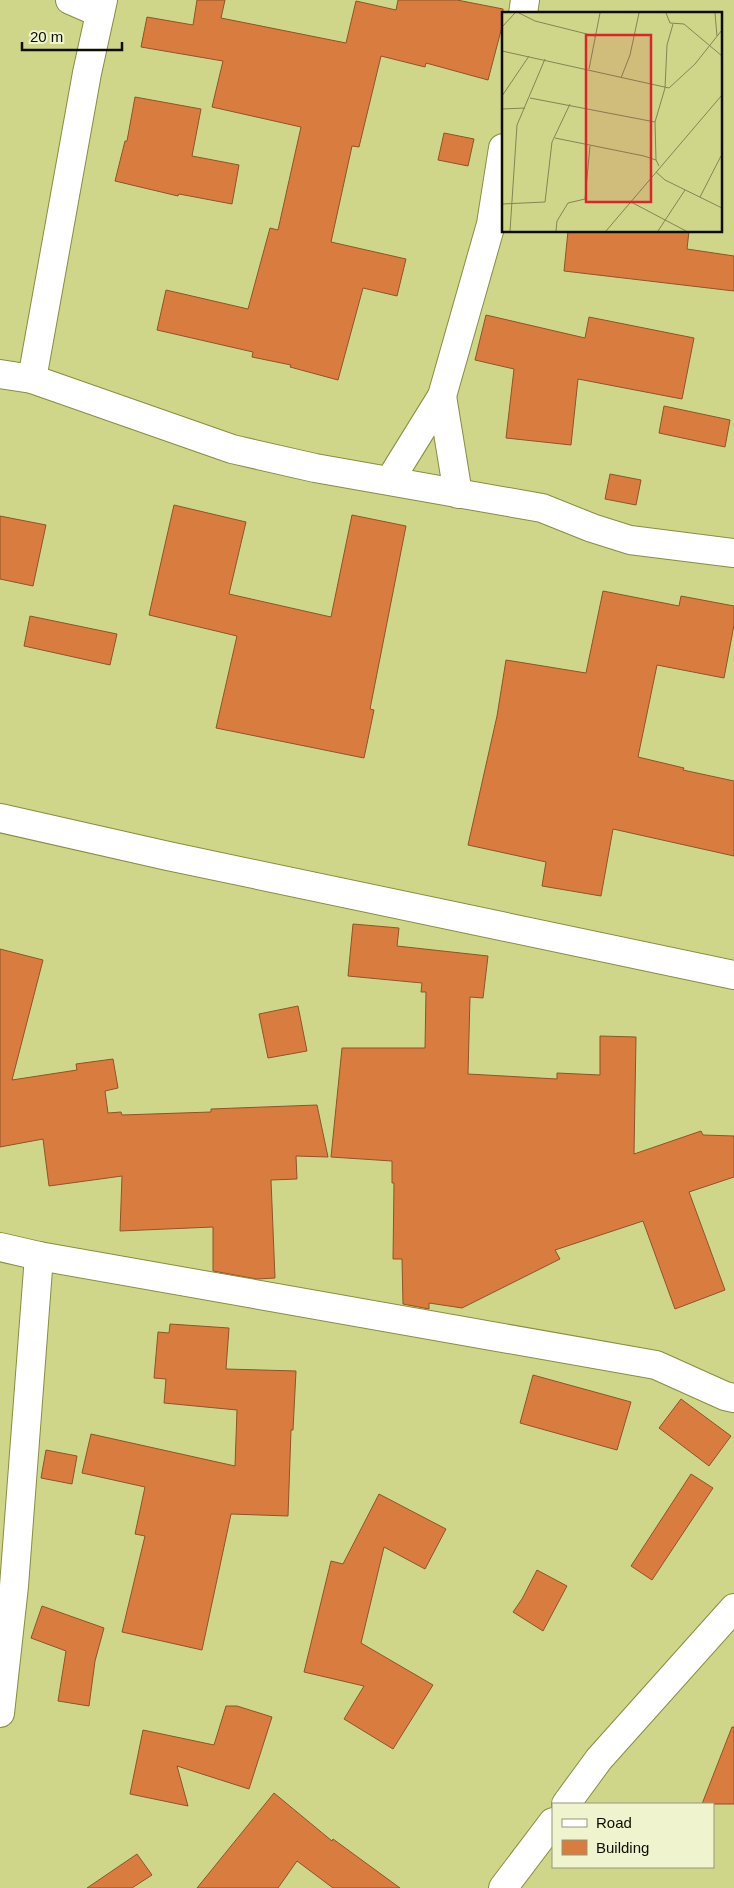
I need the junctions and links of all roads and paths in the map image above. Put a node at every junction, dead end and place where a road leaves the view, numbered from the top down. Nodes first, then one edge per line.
1 (70, 0) edge
2 (101, 7) edge
3 (502, 154) edge
4 (0, 374) edge
5 (32, 380) junction
6 (442, 396) junction
7 (390, 480) junction
8 (458, 494) junction
9 (734, 553) edge
10 (0, 818) edge
11 (734, 975) edge
12 (0, 1247) edge
13 (39, 1256) junction
14 (734, 1398) edge
15 (734, 1608) edge
16 (0, 1713) edge
17 (567, 1803) edge
18 (552, 1823) edge
19 (508, 1887) edge

1 - 2 street
2 - 5 street
3 - 6 street
4 - 5 street
5 - 7 street
6 - 7 street
6 - 8 street
7 - 8 street
8 - 9 street
10 - 11 street
12 - 13 street
13 - 14 street
13 - 16 street
15 - 17 street
18 - 19 street

